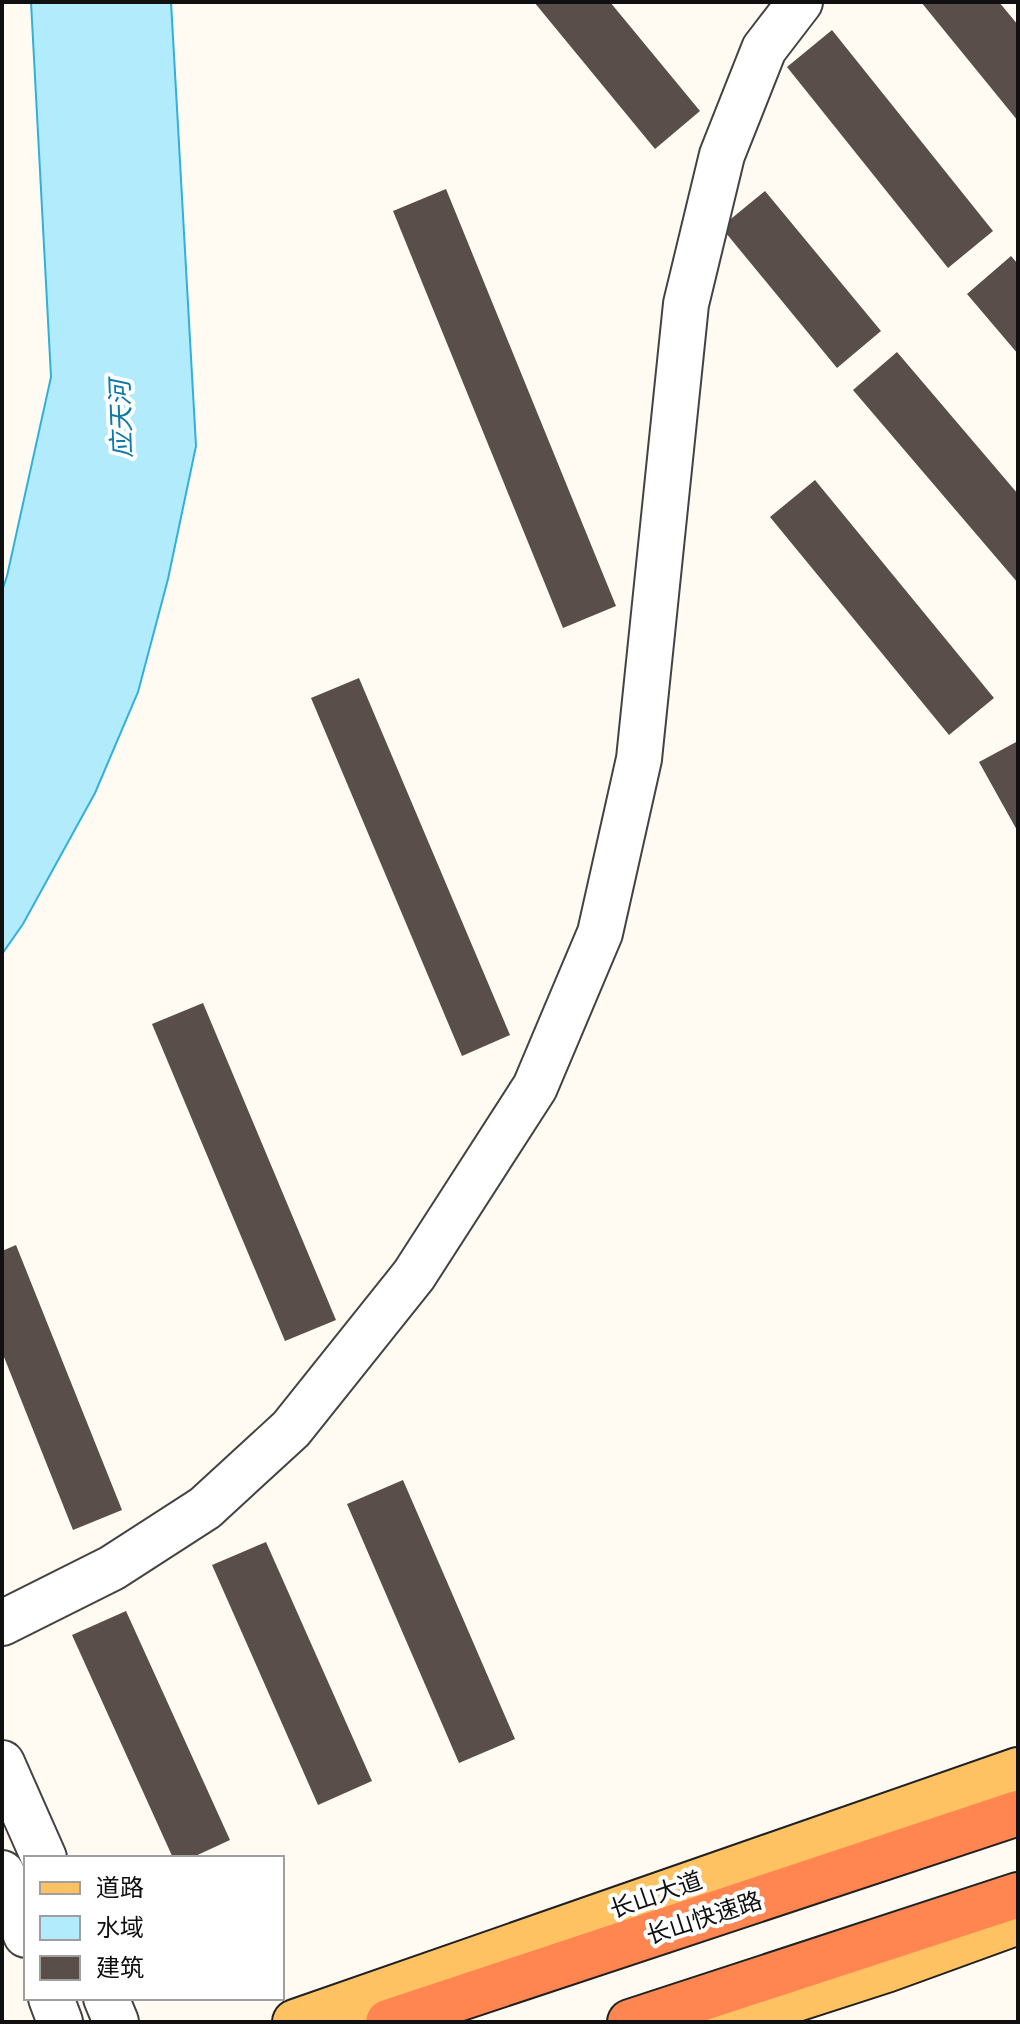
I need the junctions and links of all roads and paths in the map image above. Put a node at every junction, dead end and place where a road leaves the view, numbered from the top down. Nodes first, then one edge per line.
1 (800, 2) edge
2 (2, 1623) edge
3 (2, 1763) edge
4 (1018, 1770) edge
5 (1018, 1813) edge
6 (43, 1856) edge
7 (2, 1873) edge
8 (1018, 1895) edge
9 (1018, 1922) edge
10 (24, 1930) edge
11 (52, 2000) edge
12 (107, 2000) edge
13 (60, 2022) edge
14 (116, 2022) edge
15 (295, 2022) edge
16 (388, 2022) edge
17 (630, 2022) edge
18 (725, 2022) edge

1 - 2 street
3 - 6 street
4 - 15 main road, 长山大道
5 - 16 highway, 长山快速路
7 - 10 street
8 - 17 highway
9 - 18 main road
11 - 13 street
12 - 14 street

